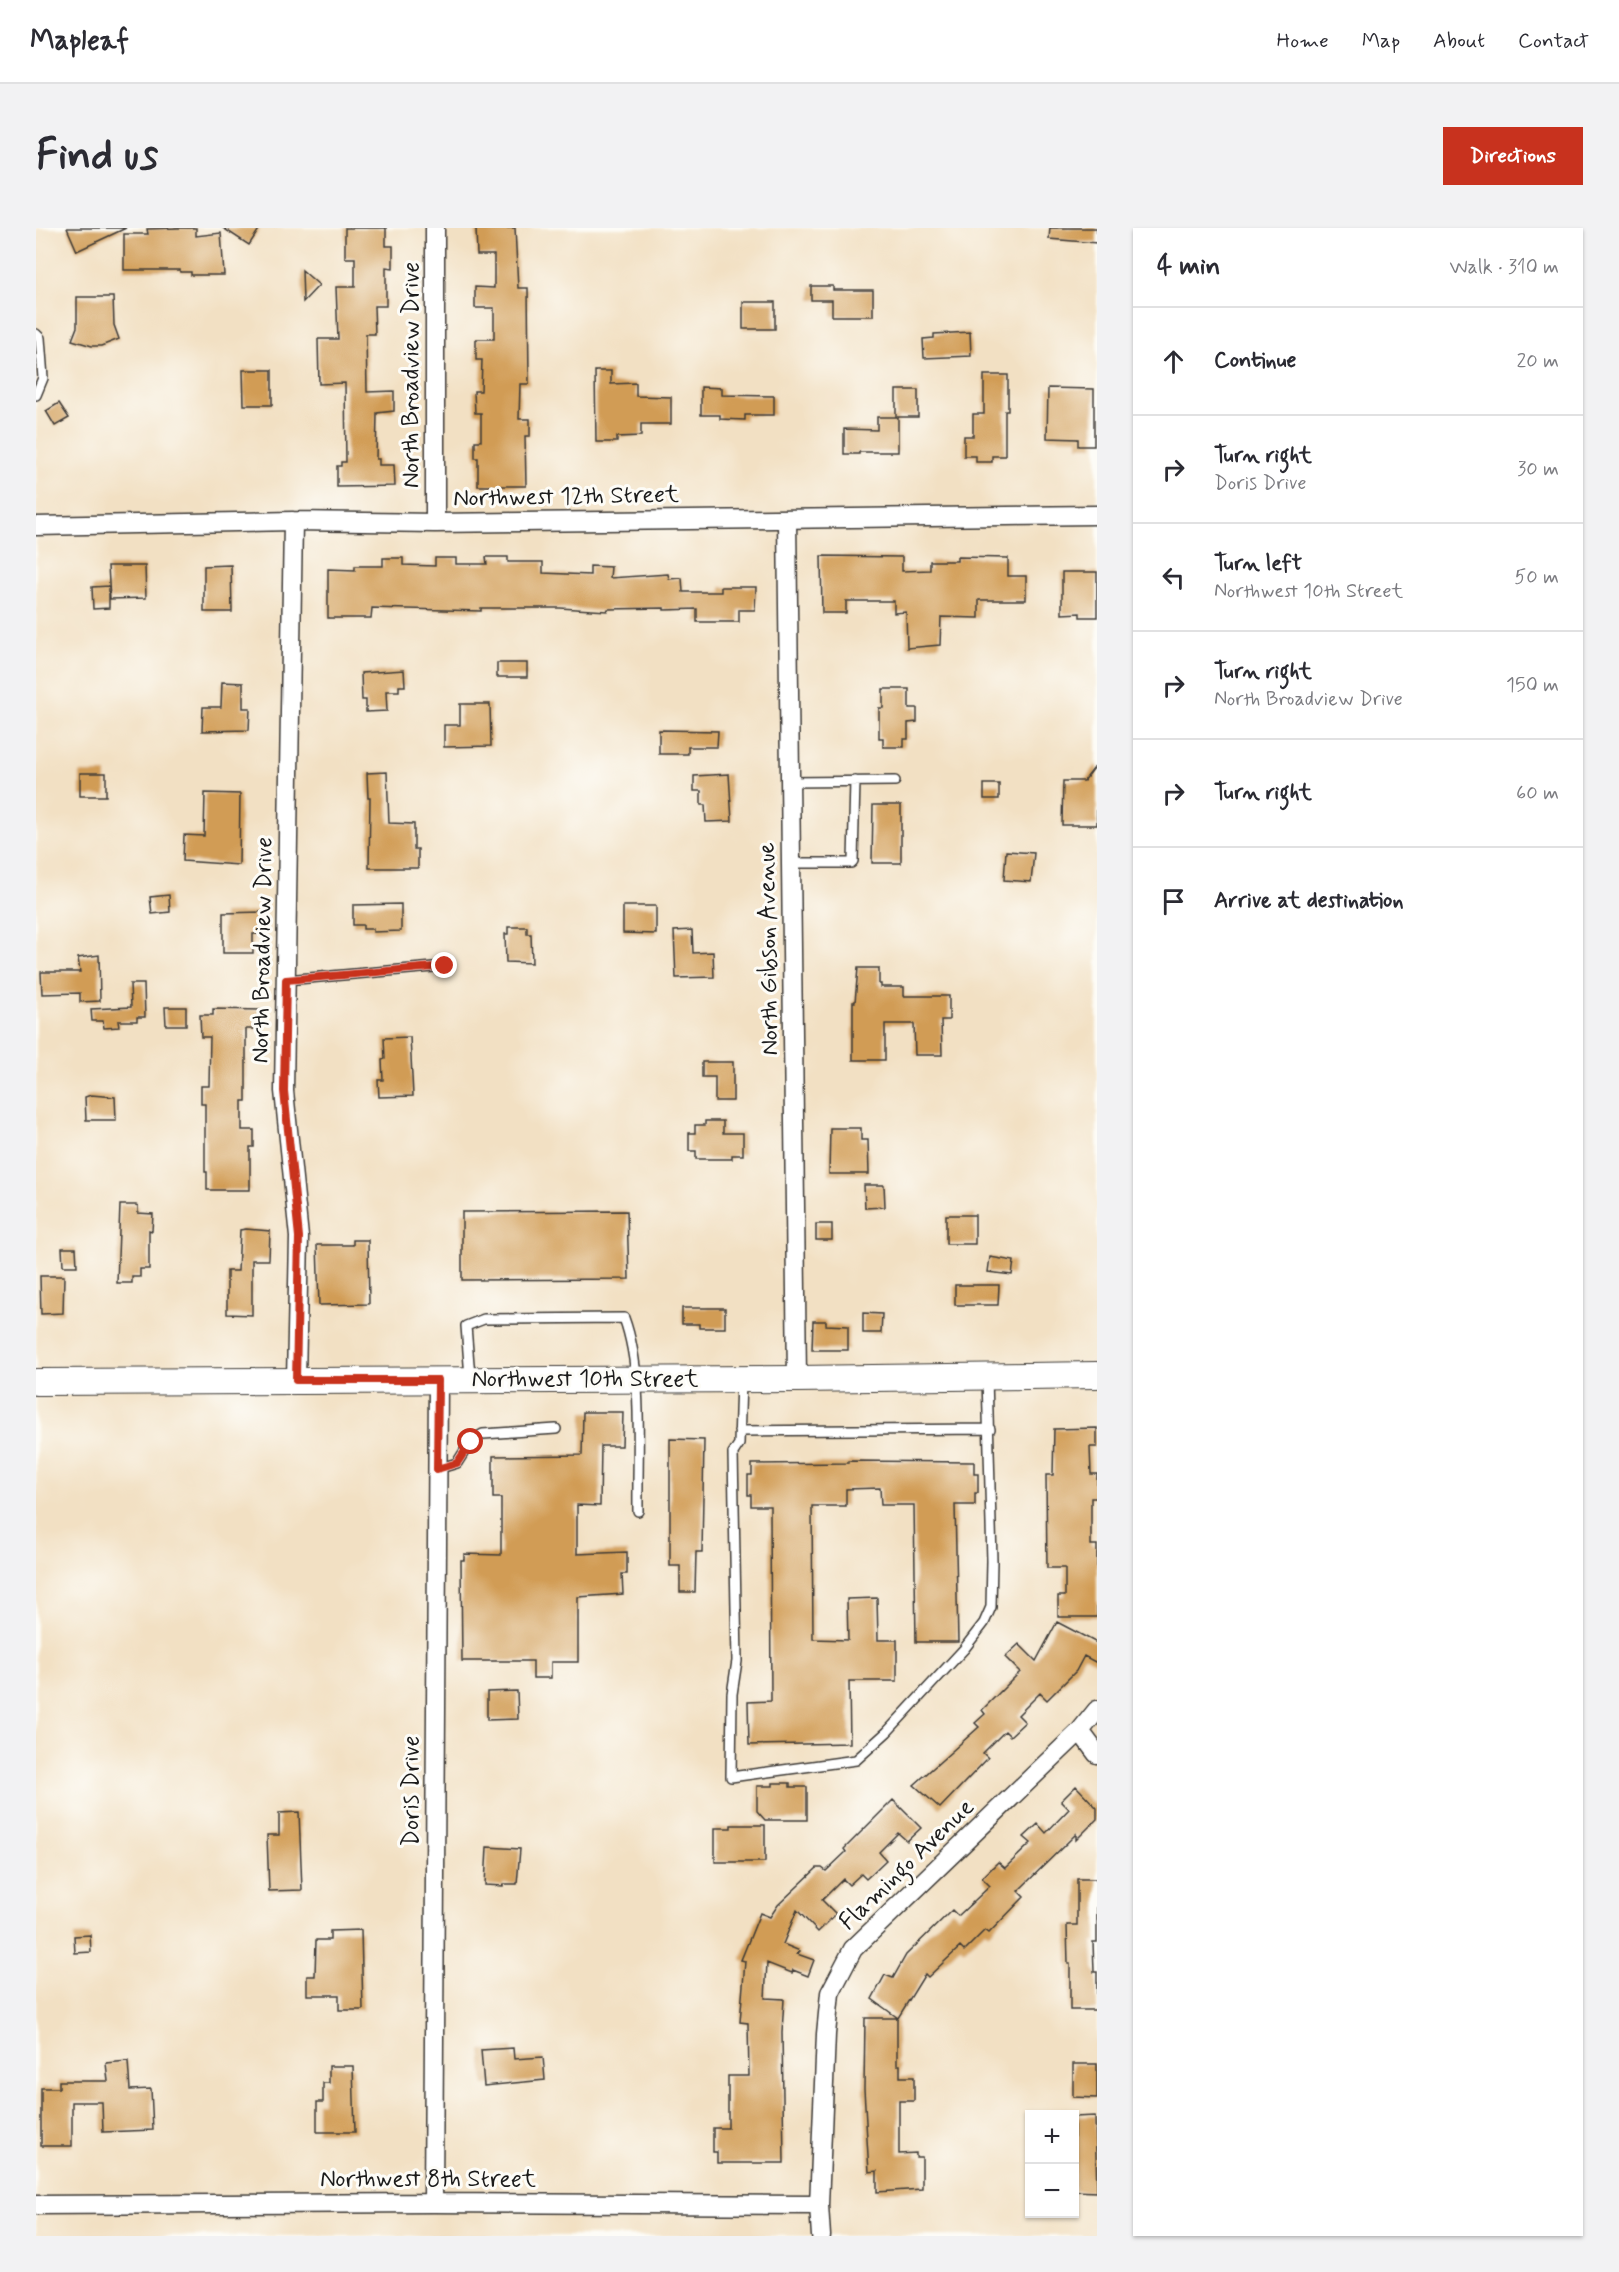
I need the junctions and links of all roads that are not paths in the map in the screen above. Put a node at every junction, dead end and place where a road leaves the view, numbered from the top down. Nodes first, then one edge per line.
1 (435, 228) edge
2 (36, 334) edge
3 (36, 395) edge
4 (1097, 515) edge
5 (787, 519) junction
6 (293, 521) junction
7 (435, 523) junction
8 (36, 526) edge
9 (855, 781) junction
10 (895, 781) dead end
11 (790, 782) junction
12 (792, 863) junction
13 (445, 966) dead end
14 (286, 980) junction
15 (987, 1375) junction
16 (1097, 1375) edge
17 (741, 1377) junction
18 (636, 1378) junction
19 (798, 1379) junction
20 (296, 1380) junction
21 (438, 1380) junction
22 (471, 1380) junction
23 (36, 1382) edge
24 (556, 1429) dead end
25 (990, 1429) junction
26 (739, 1431) junction
27 (437, 1469) junction
28 (638, 1511) dead end
29 (1097, 1710) edge
30 (1080, 1731) junction
31 (1097, 1754) edge
32 (433, 2203) junction
33 (36, 2205) edge
34 (819, 2205) junction
35 (821, 2236) edge

1 - 7 street, North Broadview Drive
2 - 3 lane
4 - 5 street, Northwest 12th Street
5 - 7 street, Northwest 12th Street
5 - 11 street, North Gibson Avenue
6 - 7 street, Northwest 12th Street
6 - 8 street, Northwest 12th Street
6 - 14 street, North Broadview Drive
9 - 10 lane
9 - 11 lane
9 - 12 lane
11 - 12 street, North Gibson Avenue
12 - 19 street, North Gibson Avenue
13 - 14 lane
14 - 20 street, North Broadview Drive
15 - 16 main road, Northwest 10th Street
15 - 19 main road, Northwest 10th Street
15 - 25 lane
17 - 18 main road, Northwest 10th Street
17 - 19 main road, Northwest 10th Street
17 - 26 lane
18 - 22 main road, Northwest 10th Street
18 - 22 lane
18 - 28 lane
20 - 21 main road, Northwest 10th Street
20 - 23 main road, Northwest 10th Street
21 - 22 main road, Northwest 10th Street
21 - 27 street, Doris Drive
24 - 27 lane
25 - 26 lane
25 - 26 lane
27 - 32 street, Doris Drive
29 - 30 street, Flamingo Avenue
30 - 31 street
30 - 34 street, Flamingo Avenue
32 - 33 street, Northwest 8th Street
32 - 34 street, Northwest 8th Street
34 - 35 street, Flamingo Avenue

